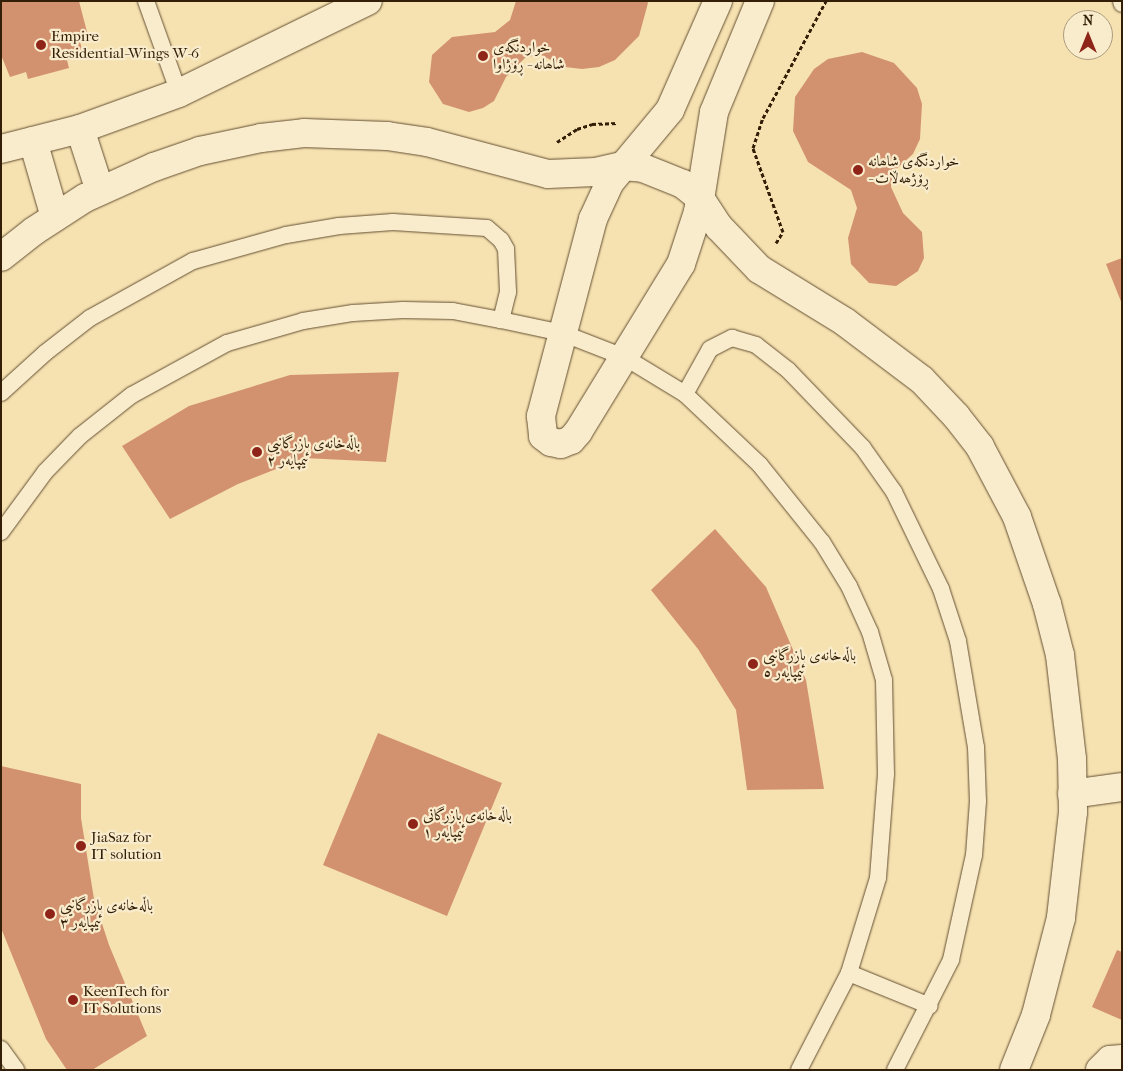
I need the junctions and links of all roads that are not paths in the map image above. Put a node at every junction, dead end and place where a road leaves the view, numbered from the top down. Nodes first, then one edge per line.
1 (146, 1) edge
2 (368, 1) edge
3 (718, 1) edge
4 (760, 1) edge
5 (179, 93) junction
6 (80, 129) junction
7 (33, 141) junction
8 (1, 149) edge
9 (622, 166) junction
10 (100, 191) junction
11 (700, 198) junction
12 (55, 217) junction
13 (1, 257) edge
14 (501, 320) junction
15 (562, 333) junction
16 (626, 358) junction
17 (1, 393) edge
18 (685, 394) junction
19 (1, 532) edge
20 (1122, 787) edge
21 (1072, 794) junction
22 (849, 973) junction
23 (930, 1006) junction
24 (1, 1049) edge
25 (1122, 1059) edge
26 (16, 1070) edge
27 (798, 1070) edge
28 (895, 1070) edge
29 (1014, 1070) edge
30 (1100, 1070) edge

1 - 5 lane
2 - 5 street
3 - 9 street
4 - 11 street
5 - 6 street
6 - 7 street
6 - 10 street
7 - 8 street
7 - 12 street
9 - 10 street
9 - 11 street
9 - 15 street
10 - 12 street
11 - 16 street
11 - 21 street
12 - 13 street
14 - 15 lane
14 - 17 lane
14 - 19 lane
15 - 16 lane
15 - 16 street
16 - 18 lane
18 - 22 lane
18 - 23 lane
20 - 21 street
21 - 29 street
22 - 23 lane
22 - 27 lane
23 - 28 lane
24 - 26 lane
25 - 30 street

